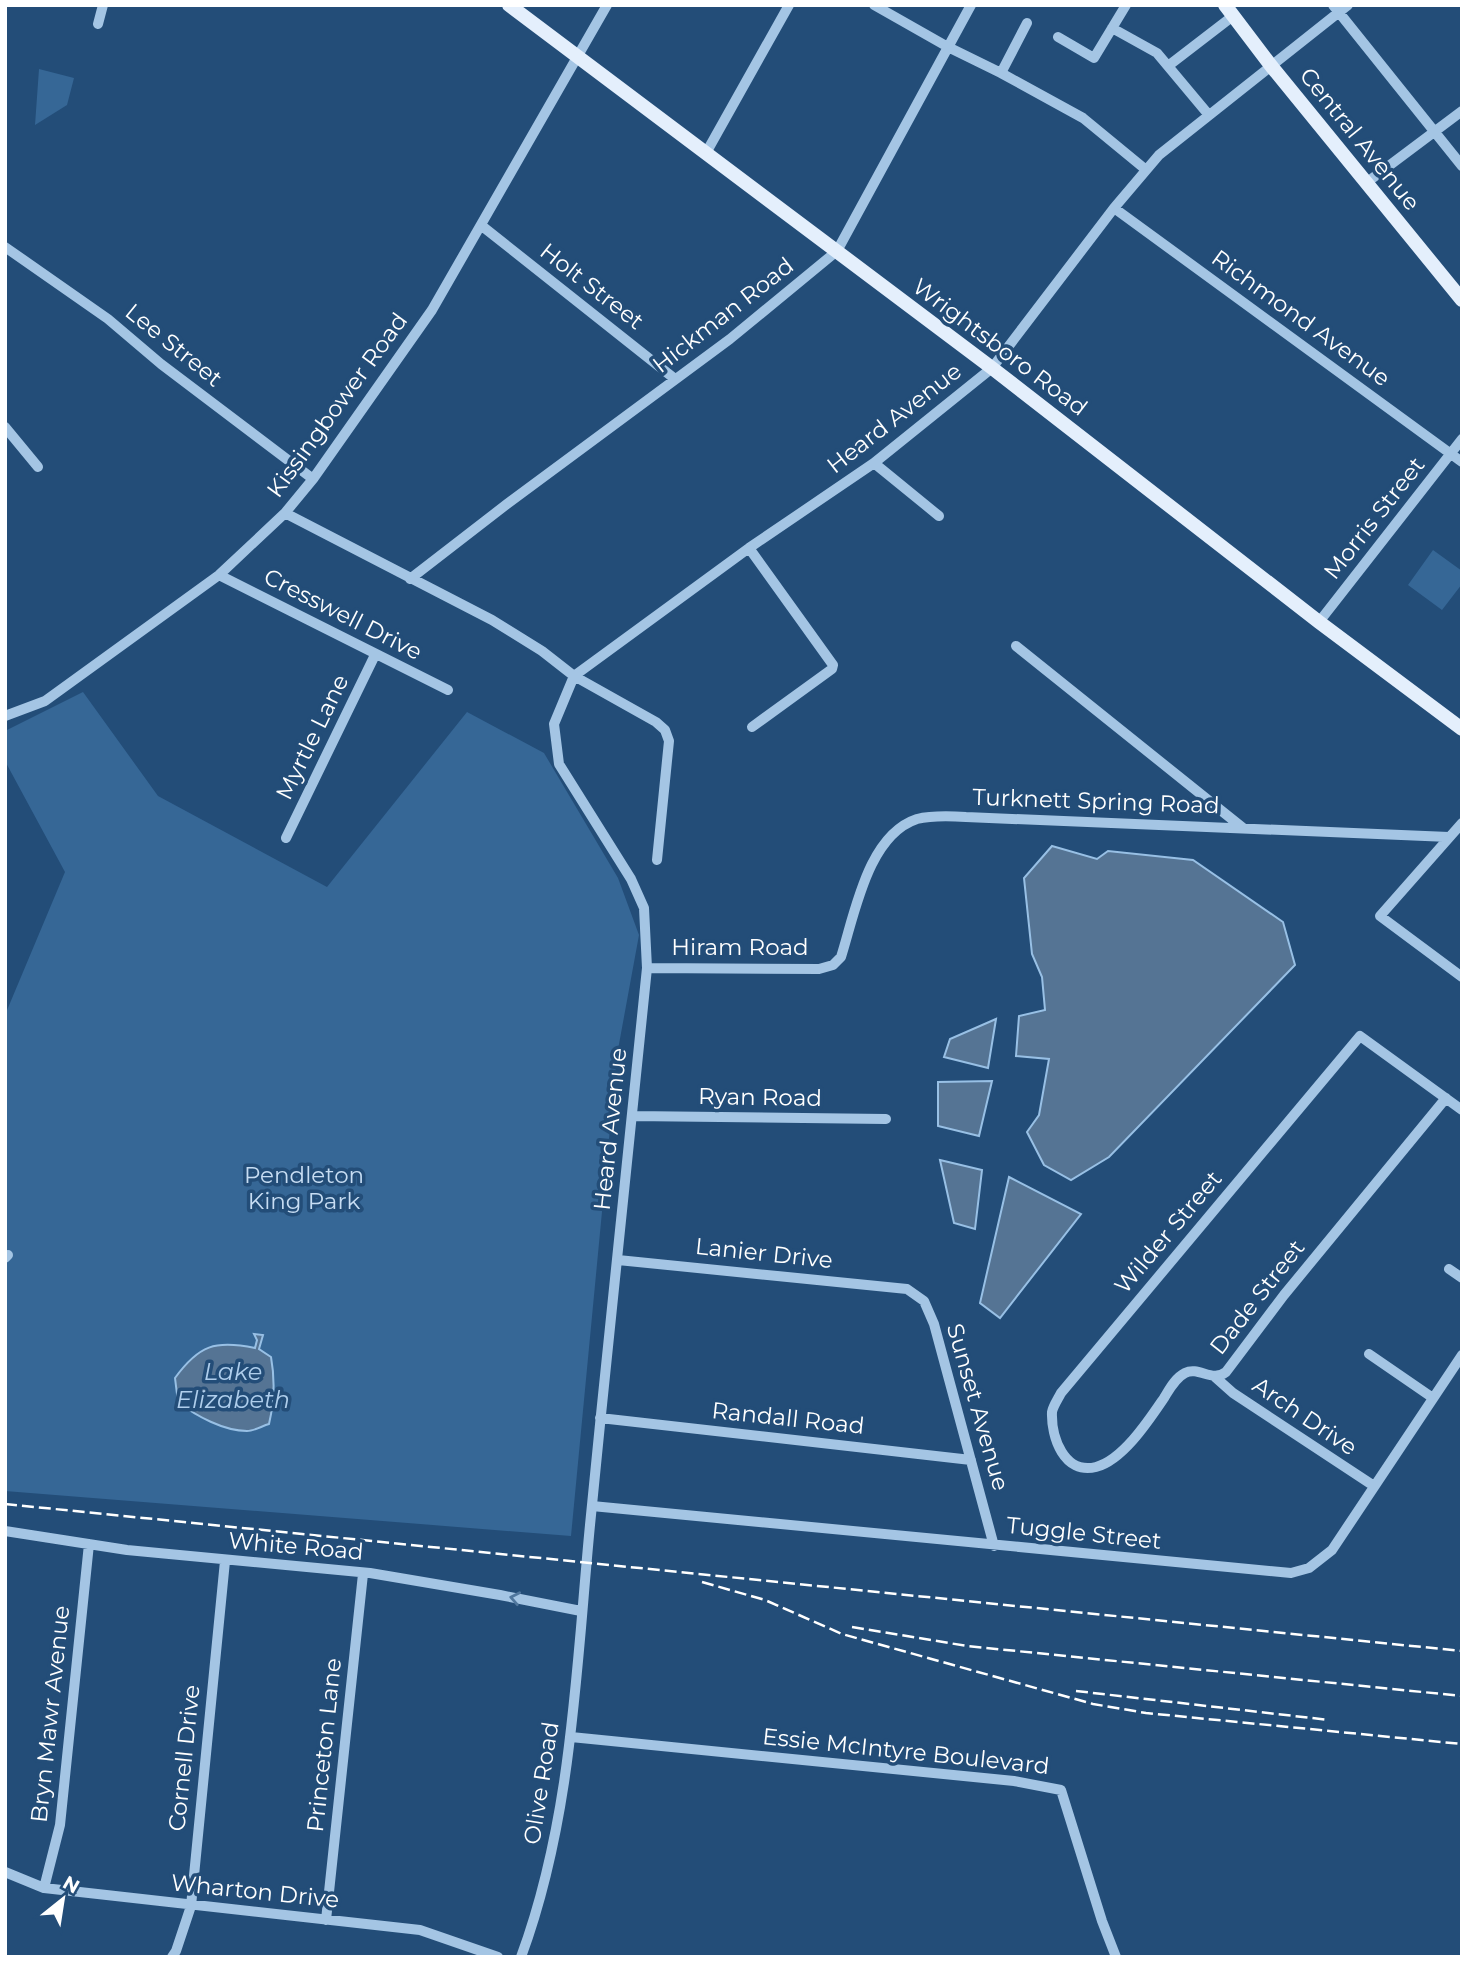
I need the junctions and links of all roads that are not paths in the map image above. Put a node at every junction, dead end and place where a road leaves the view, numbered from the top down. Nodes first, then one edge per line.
1 (103, 5) edge
2 (509, 5) edge
3 (607, 5) edge
4 (789, 5) edge
5 (874, 5) edge
6 (971, 5) edge
7 (1126, 5) edge
8 (1340, 8) edge
9 (1229, 10) edge
10 (1027, 23) dead end
11 (98, 24) dead end
12 (1112, 28) junction
13 (1058, 37) dead end
14 (948, 47) junction
15 (578, 57) junction
16 (1168, 66) junction
17 (1272, 67) junction
18 (1001, 73) junction
19 (1462, 111) edge
20 (1208, 114) junction
21 (1434, 131) junction
22 (706, 153) junction
23 (1462, 166) edge
24 (1145, 169) junction
25 (1366, 183) junction
26 (1114, 208) junction
27 (482, 226) junction
28 (5, 247) edge
29 (836, 251) junction
30 (1462, 300) edge
31 (992, 368) junction
32 (675, 379) junction
33 (5, 427) edge
34 (1462, 439) edge
35 (1451, 453) junction
36 (1462, 462) edge
37 (874, 463) junction
38 (38, 467) dead end
39 (313, 479) junction
40 (285, 513) junction
41 (939, 516) dead end
42 (749, 548) junction
43 (219, 575) junction
44 (410, 579) junction
45 (1319, 622) junction
46 (1016, 646) dead end
47 (375, 655) junction
48 (574, 676) junction
49 (447, 690) dead end
50 (5, 716) edge
51 (752, 727) dead end
52 (1462, 729) edge
53 (1462, 823) edge
54 (1243, 828) junction
55 (1449, 837) junction
56 (286, 838) dead end
57 (657, 860) dead end
58 (832, 965) joint
59 (647, 968) junction
60 (1462, 977) edge
61 (1446, 1098) junction
62 (1462, 1110) edge
63 (632, 1116) junction
64 (886, 1119) dead end
65 (618, 1260) junction
66 (1448, 1269) dead end
67 (1462, 1278) edge
68 (907, 1289) joint
69 (1369, 1354) dead end
70 (1462, 1355) edge
71 (1215, 1377) junction
72 (1433, 1398) junction
73 (600, 1418) junction
74 (971, 1460) junction
75 (1075, 1464) joint
76 (1374, 1486) junction
77 (592, 1506) junction
78 (5, 1531) edge
79 (89, 1544) junction
80 (995, 1545) junction
81 (225, 1561) junction
82 (363, 1574) junction
83 (581, 1611) junction
84 (571, 1737) junction
85 (5, 1872) edge
86 (44, 1888) junction
87 (191, 1906) junction
88 (326, 1920) junction
89 (172, 1957) edge
90 (498, 1957) edge
91 (521, 1957) edge
92 (1116, 1957) edge

1 - 11 street
2 - 15 main road, Wrightsboro Road
3 - 15 street, Kissingbower Road
4 - 22 street
5 - 14 street
6 - 14 street, Hickman Road
7 - 12 street
8 - 17 street, Heard Avenue
8 - 21 street
9 - 16 street
9 - 17 main road, Central Avenue
10 - 18 street
12 - 13 street
12 - 16 street
14 - 18 street
14 - 29 street, Hickman Road
15 - 22 main road, Wrightsboro Road
15 - 27 street, Kissingbower Road
16 - 20 street
17 - 20 street, Heard Avenue
17 - 25 main road, Central Avenue
18 - 24 street
19 - 21 street
20 - 24 street, Heard Avenue
21 - 23 street
21 - 25 street
22 - 29 main road, Wrightsboro Road
24 - 26 street, Heard Avenue
25 - 30 main road, Central Avenue
26 - 31 street, Heard Avenue
26 - 35 street, Richmond Avenue
27 - 32 street, Holt Street
27 - 39 street, Kissingbower Road
28 - 39 street, Lee Street
29 - 31 main road, Wrightsboro Road
29 - 32 street, Hickman Road
31 - 37 street, Heard Avenue
31 - 45 main road, Wrightsboro Road
32 - 44 street, Hickman Road
33 - 38 street
34 - 35 street, Morris Street
35 - 36 street, Richmond Avenue
35 - 45 street, Morris Street
37 - 41 street
37 - 42 street, Heard Avenue
39 - 40 street, Kissingbower Road
40 - 43 street, Kissingbower Road
40 - 44 street
42 - 48 street, Heard Avenue
42 - 51 street
43 - 47 street, Cresswell Drive
43 - 50 street, Kissingbower Road
44 - 48 street
45 - 52 main road, Wrightsboro Road
46 - 54 street
47 - 49 street, Cresswell Drive
47 - 56 street, Myrtle Lane
48 - 57 street
48 - 59 street, Heard Avenue
53 - 55 street
54 - 55 street, Turknett Spring Road
54 - 58 street, Turknett Spring Road
55 - 60 street
58 - 59 street, Hiram Road
59 - 63 street, Heard Avenue
61 - 62 street
61 - 71 street, Dade Street
61 - 75 street, Wilder Street
63 - 64 street, Ryan Road
63 - 65 street, Heard Avenue
65 - 68 street, Lanier Drive
65 - 73 street, Heard Avenue
66 - 67 street
68 - 74 street, Sunset Avenue
69 - 72 street
70 - 72 street, Tuggle Street
71 - 75 street, Dade Street
71 - 76 street, Arch Drive
72 - 76 street, Tuggle Street
73 - 74 street, Randall Road
73 - 77 street, Heard Avenue
74 - 80 street, Sunset Avenue
76 - 80 street, Tuggle Street
77 - 80 street, Tuggle Street
77 - 83 street, Heard Avenue
78 - 79 street, White Road
79 - 81 street, White Road
79 - 86 street, Bryn Mawr Avenue
81 - 82 street, White Road
81 - 87 street, Cornell Drive
83 -> 82 street, White Road
82 - 88 street, Princeton Lane
83 - 84 street, Olive Road
84 - 91 street, Olive Road
84 - 92 street, Essie McIntyre Boulevard
85 - 86 street, Wharton Drive
86 - 87 street, Wharton Drive
87 - 88 street, Wharton Drive
87 - 89 street, Cornell Drive
88 - 90 street, Wharton Drive

